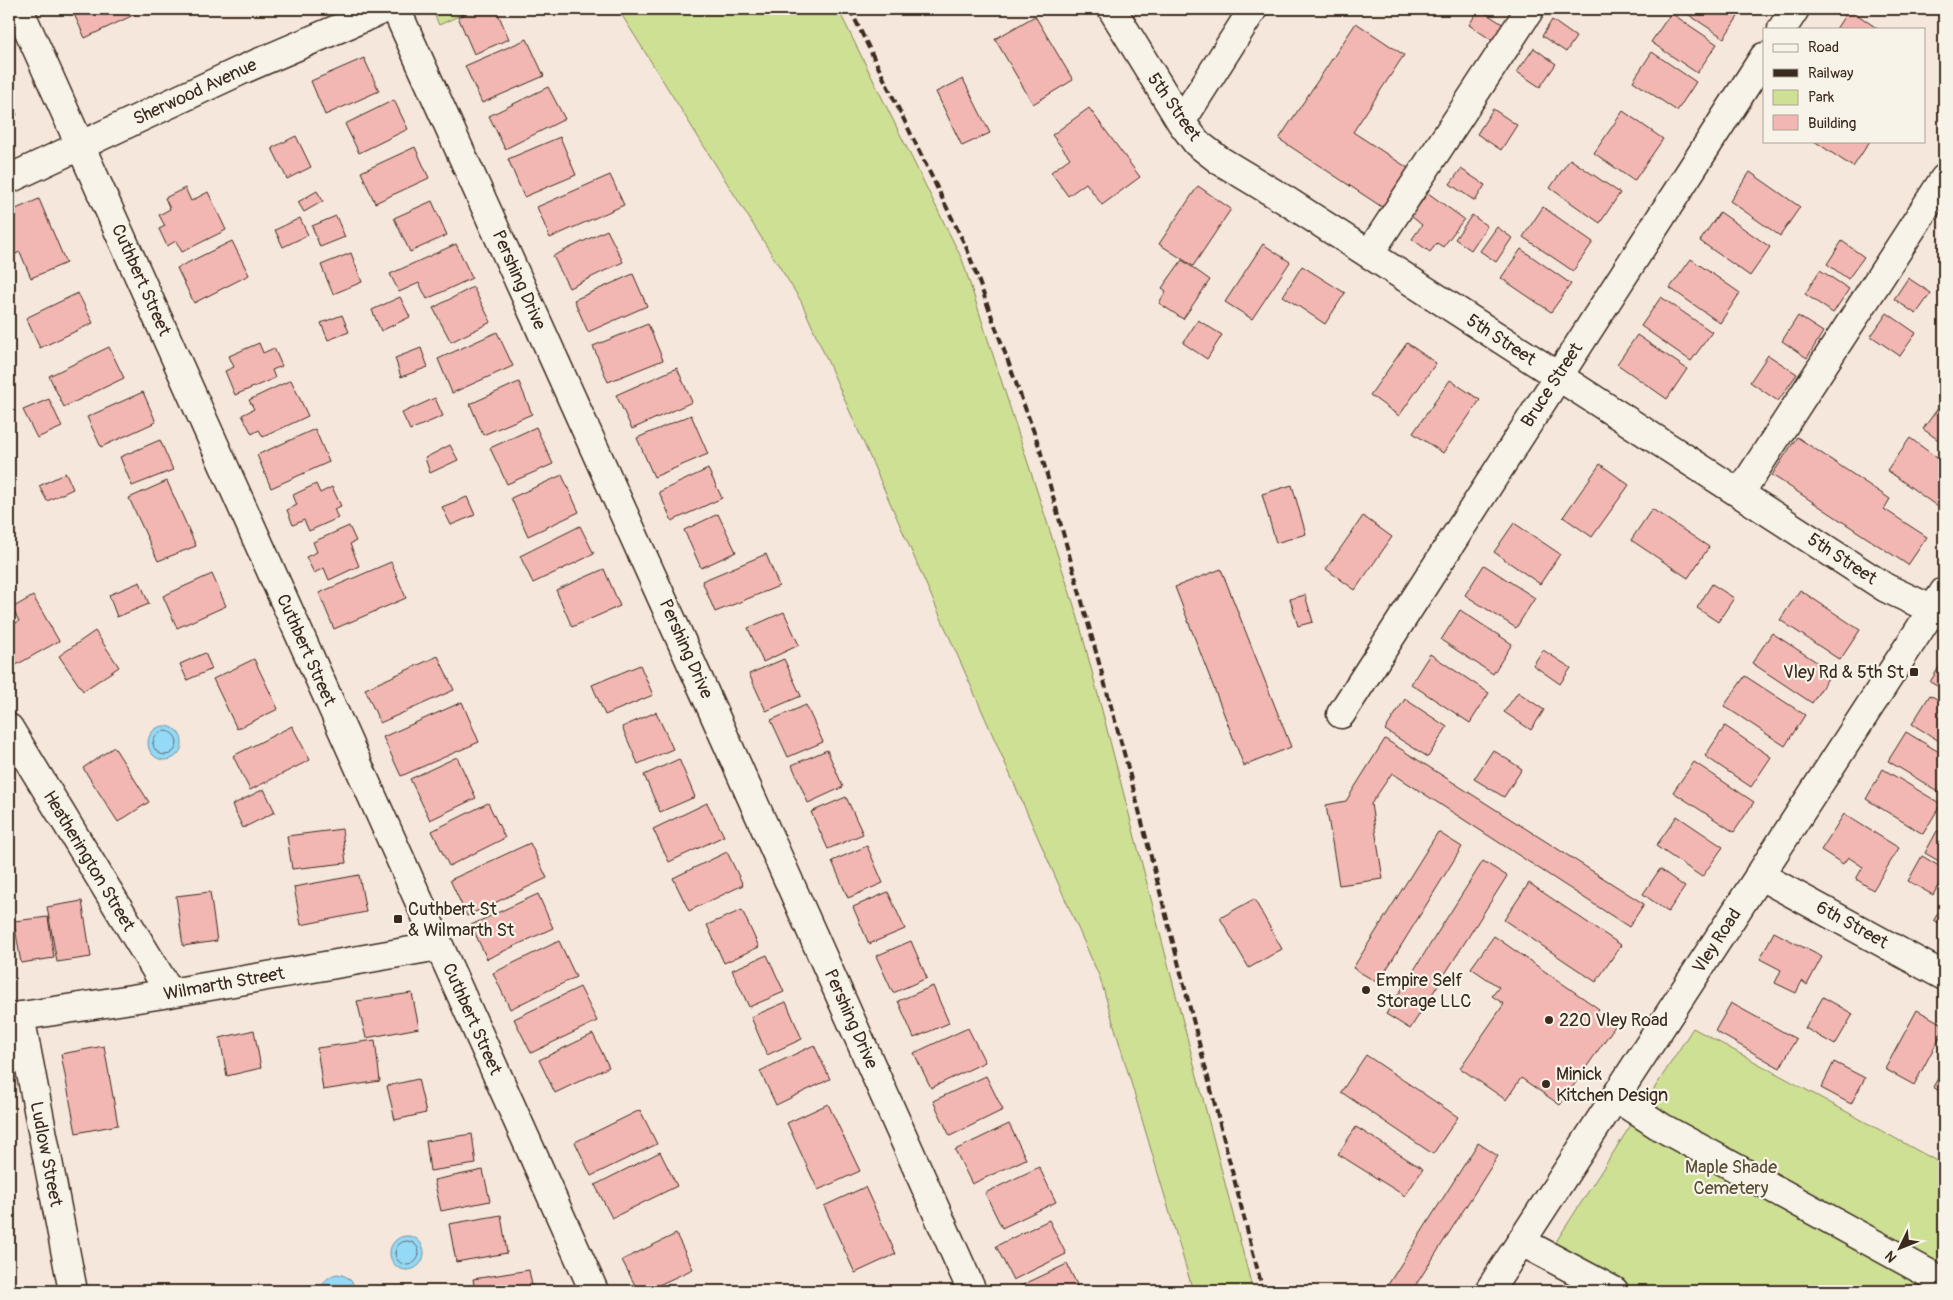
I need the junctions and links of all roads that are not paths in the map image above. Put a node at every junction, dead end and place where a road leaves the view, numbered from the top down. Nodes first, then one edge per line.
1 (18, 9) edge
2 (384, 9) edge
3 (396, 9) edge
4 (1112, 9) edge
5 (1253, 9) edge
6 (1530, 9) edge
7 (1795, 9) edge
8 (1783, 28) edge
9 (1763, 59) edge
10 (1181, 122) junction
11 (81, 145) junction
12 (9, 179) edge
13 (1944, 179) edge
14 (1370, 254) junction
15 (1558, 377) junction
16 (1740, 493) junction
17 (1941, 606) edge
18 (1341, 714) dead end
19 (9, 728) edge
20 (1759, 875) junction
21 (439, 946) junction
22 (1944, 976) edge
23 (170, 993) junction
24 (14, 1017) edge
25 (1616, 1098) junction
26 (1522, 1242) junction
27 (1944, 1282) edge
28 (73, 1291) edge
29 (594, 1291) edge
30 (972, 1291) edge
31 (1489, 1291) edge
32 (1614, 1291) edge

1 - 11 street, Cuthbert Street
2 - 11 street, Sherwood Avenue
3 - 30 street, Pershing Drive
4 - 10 street, 5th Street
5 - 10 street
6 - 14 street
7 - 8 street
9 - 15 street, Bruce Street
10 - 14 street, 5th Street
11 - 12 street, Sherwood Avenue
11 - 21 street, Cuthbert Street
13 - 16 street
14 - 15 street, 5th Street
15 - 16 street, 5th Street
15 - 18 street, Bruce Street
16 - 17 street, 5th Street
17 - 20 street, Vley Road
19 - 23 street, Heatherington Street
20 - 22 street, 6th Street
20 - 25 street, Vley Road
21 - 23 street, Wilmarth Street
21 - 29 street, Cuthbert Street
23 - 24 street, Wilmarth Street
24 - 28 street, Ludlow Street
25 - 26 street, Vley Road
25 - 27 street
26 - 31 street, Vley Road
26 - 32 street

